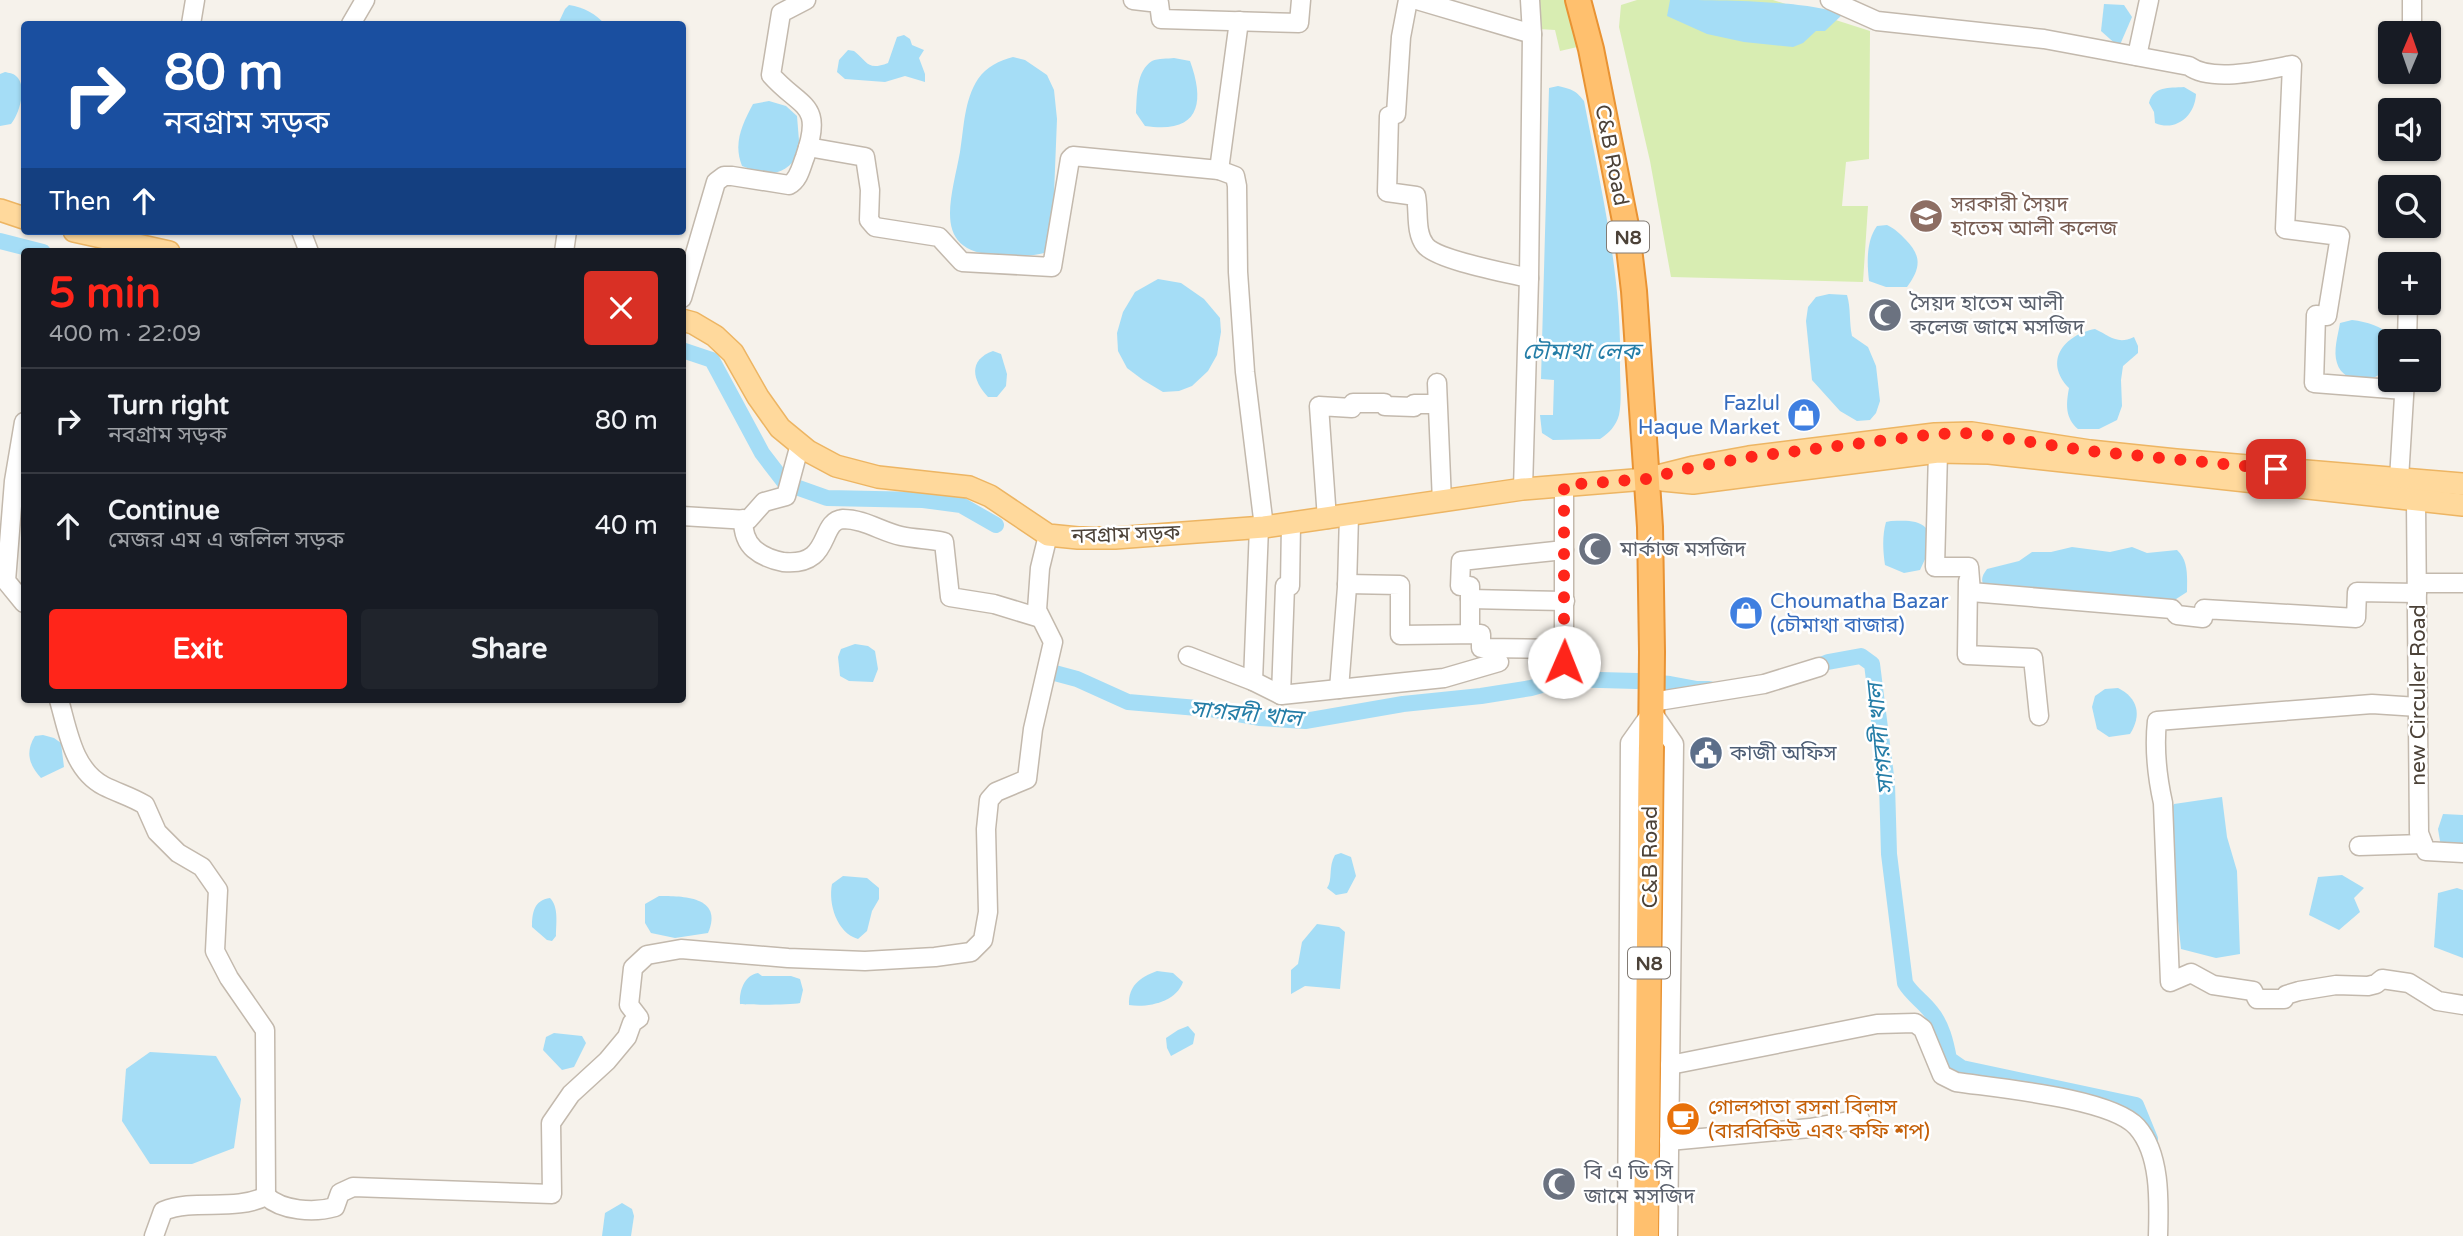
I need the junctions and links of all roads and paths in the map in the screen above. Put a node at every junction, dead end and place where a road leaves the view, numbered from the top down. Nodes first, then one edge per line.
1 (195, 0) edge
2 (363, 0) edge
3 (806, 0) edge
4 (1133, 0) edge
5 (1301, 0) edge
6 (1408, 0) edge
7 (1417, 0) edge
8 (1530, 0) edge
9 (1578, 0) edge
10 (1594, 0) edge
11 (1830, 0) edge
12 (2149, 0) edge
13 (2412, 0) edge
14 (192, 21) edge
15 (352, 21) edge
16 (1239, 21) junction
17 (2412, 21) edge
18 (1532, 34) junction
19 (2137, 56) junction
20 (808, 147) junction
21 (1219, 170) junction
22 (0, 210) edge
23 (21, 217) edge
24 (112, 235) edge
25 (141, 238) edge
26 (161, 248) edge
27 (1529, 278) junction
28 (686, 284) edge
29 (686, 321) edge
30 (1437, 383) dead end
31 (2378, 384) edge
32 (2405, 392) edge
33 (1437, 404) junction
34 (21, 440) edge
35 (800, 444) junction
36 (1938, 452) junction
37 (1646, 479) junction
38 (2399, 479) junction
39 (2463, 484) edge
40 (1564, 485) junction
41 (1523, 489) junction
42 (1442, 502) junction
43 (2416, 502) junction
44 (2463, 505) edge
45 (1349, 515) junction
46 (686, 516) edge
47 (743, 519) junction
48 (1327, 519) junction
49 (1291, 524) junction
50 (1262, 527) junction
51 (1048, 535) junction
52 (1564, 551) junction
53 (1969, 567) junction
54 (2463, 583) edge
55 (1347, 584) junction
56 (2417, 588) junction
57 (21, 599) edge
58 (1470, 599) junction
59 (1565, 601) junction
60 (1040, 618) junction
61 (1470, 633) junction
62 (1188, 656) dead end
63 (1499, 662) dead end
64 (1819, 667) dead end
65 (1253, 681) junction
66 (1339, 689) junction
67 (1281, 695) junction
68 (1652, 701) junction
69 (60, 703) edge
70 (2418, 707) junction
71 (2039, 716) dead end
72 (2423, 844) junction
73 (2359, 846) dead end
74 (2463, 853) edge
75 (2463, 1005) edge
76 (1670, 1065) junction
77 (1860, 1119) dead end
78 (1669, 1141) junction
79 (266, 1196) junction
80 (153, 1236) edge
81 (1627, 1236) edge
82 (1646, 1236) edge
83 (1668, 1236) edge
84 (2158, 1236) edge

1 - 14 street
2 - 15 street
3 - 20 street
4 - 16 street
5 - 16 street
6 - 27 street
7 - 18 street
8 - 18 street
9 - 37 highway, C&B Road / N8
10 - 37 highway, C&B Road / N8
11 - 19 street
12 - 19 street
13 - 17 street
16 - 21 street
18 - 27 street
19 - 31 street
20 - 21 street
20 - 28 street
21 - 50 street
22 - 23 main road
24 - 25 main road
25 - 26 main road
27 - 41 street
29 - 35 main road, নবগ্রাম সড়ক
30 - 33 street
32 - 38 street
33 - 42 street
33 - 48 street
34 - 57 street
35 - 47 street
35 - 51 main road, নবগ্রাম সড়ক
36 - 37 main road
36 - 43 main road
36 - 53 street
37 - 38 main road
37 - 40 main road, নবগ্রাম সড়ক
37 - 68 highway, C&B Road / N8
38 - 39 main road
40 - 41 main road, নবগ্রাম সড়ক
40 - 52 street
41 - 42 main road, নবগ্রাম সড়ক
42 - 45 main road, নবগ্রাম সড়ক
43 - 44 main road
43 - 56 street, new Circuler Road
45 - 48 main road, নবগ্রাম সড়ক
45 - 55 street
46 - 47 street
47 - 60 street
48 - 49 main road, নবগ্রাম সড়ক
49 - 50 main road, নবগ্রাম সড়ক
49 - 67 street
50 - 51 main road, নবগ্রাম সড়ক
50 - 65 street
51 - 60 street
52 - 58 street
52 - 59 street
53 - 56 street
53 - 71 street
54 - 56 street
55 - 61 street
55 - 66 street
56 - 70 street, new Circuler Road
58 - 59 street
58 - 61 street
59 - 61 street
60 - 79 street
62 - 65 street
63 - 66 street
64 - 68 street
65 - 67 street
66 - 67 street
68 - 76 street
68 - 81 street
68 - 82 highway, C&B Road / N8
69 - 79 street
70 - 72 street, new Circuler Road
70 - 75 street
72 - 73 street
72 - 74 street
76 - 78 street
76 - 84 street
77 - 78 street
78 - 83 street
79 - 80 street

